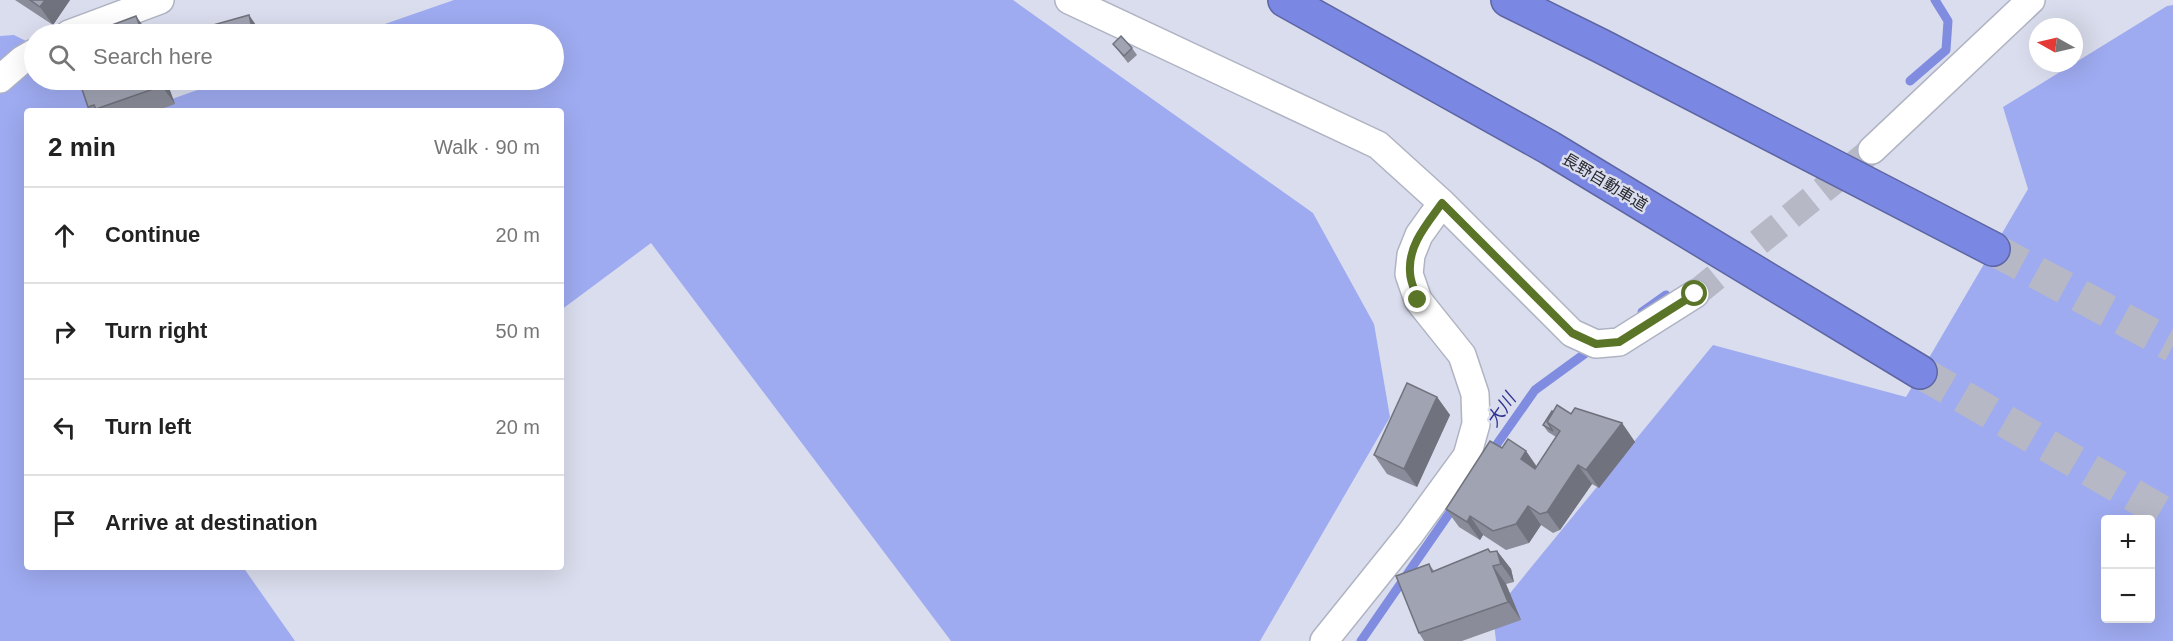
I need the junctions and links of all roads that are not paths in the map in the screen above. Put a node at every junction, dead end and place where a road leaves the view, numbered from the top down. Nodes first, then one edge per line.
1 (160, 0) edge
2 (1069, 0) edge
3 (1285, 0) edge
4 (1508, 0) edge
5 (2031, 0) edge
6 (96, 24) edge
7 (24, 59) edge
8 (0, 79) edge
9 (1872, 150) tunnel mouth
10 (1442, 203) junction
11 (1993, 249) tunnel mouth
12 (1695, 294) tunnel mouth
13 (1920, 372) tunnel mouth
14 (1324, 641) edge

1 - 6 street
2 - 10 street
3 - 13 highway, 長野自動車道
4 - 11 highway
5 - 9 street
7 - 8 street
10 - 12 street
10 - 14 street

